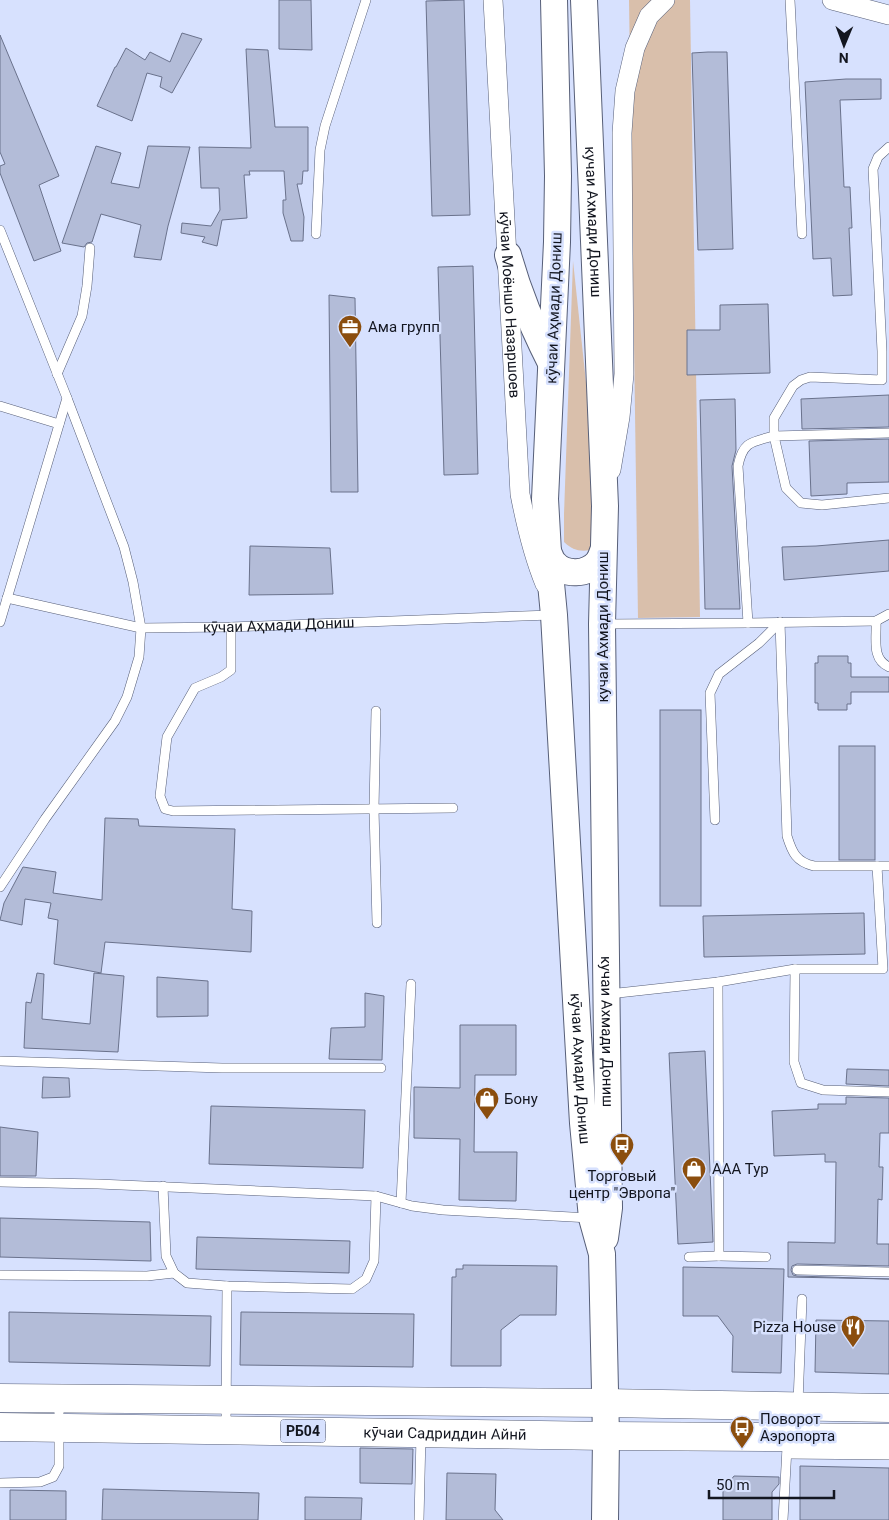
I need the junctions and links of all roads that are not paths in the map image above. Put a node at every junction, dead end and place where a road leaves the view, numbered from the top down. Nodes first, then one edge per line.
1 (366, 0) edge
2 (493, 0) edge
3 (554, 0) edge
4 (584, 0) edge
5 (666, 0) edge
6 (790, 0) edge
7 (832, 0) edge
8 (889, 15) edge
9 (889, 147) edge
10 (0, 230) edge
11 (316, 234) dead end
12 (802, 234) dead end
13 (90, 248) dead end
14 (508, 255) junction
15 (552, 364) junction
16 (57, 374) junction
17 (885, 380) edge
18 (67, 398) junction
19 (0, 406) edge
20 (59, 424) junction
21 (889, 433) edge
22 (774, 436) junction
23 (889, 498) edge
24 (605, 506) junction
25 (604, 551) junction
26 (548, 552) junction
27 (7, 598) junction
28 (554, 610) junction
29 (889, 614) edge
30 (876, 621) junction
31 (0, 622) edge
32 (780, 622) junction
33 (602, 624) junction
34 (748, 624) junction
35 (231, 627) junction
36 (140, 628) junction
37 (889, 667) edge
38 (376, 710) dead end
39 (374, 808) junction
40 (453, 808) dead end
41 (715, 820) dead end
42 (877, 866) junction
43 (889, 866) edge
44 (0, 887) edge
45 (377, 923) dead end
46 (795, 969) junction
47 (886, 970) edge
48 (718, 982) junction
49 (411, 984) dead end
50 (607, 995) junction
51 (0, 1061) edge
52 (381, 1068) dead end
53 (889, 1092) edge
54 (0, 1182) edge
55 (163, 1186) junction
56 (376, 1196) junction
57 (401, 1203) junction
58 (592, 1218) junction
59 (602, 1254) junction
60 (719, 1256) junction
61 (689, 1257) dead end
62 (766, 1257) dead end
63 (797, 1270) dead end
64 (889, 1272) edge
65 (174, 1273) junction
66 (0, 1275) edge
67 (228, 1286) junction
68 (802, 1299) dead end
69 (0, 1398) edge
70 (59, 1398) junction
71 (226, 1400) junction
72 (605, 1403) junction
73 (798, 1406) junction
74 (889, 1408) edge
75 (0, 1427) edge
76 (59, 1428) junction
77 (226, 1430) junction
78 (421, 1433) junction
79 (606, 1436) junction
80 (889, 1438) edge
81 (787, 1445) junction
82 (889, 1455) edge
83 (0, 1483) edge
84 (420, 1520) edge
85 (605, 1520) edge
86 (783, 1520) edge

1 - 11 lane
2 - 14 street, кӯчаи Моёншо Назаршоев
3 - 15 street, кӯчаи Аҳмади Дониш
4 - 24 street, кучаи Ахмади Дониш
5 - 24 street
6 - 12 lane
7 - 8 street
9 - 17 lane
10 - 16 lane
13 - 16 lane
14 - 15 street
14 - 28 street, кӯчаи Моёншо Назаршоев
15 - 26 street, кӯчаи Аҳмади Дониш
16 - 18 lane
17 - 22 lane
18 - 20 lane
18 - 36 lane
19 - 20 lane
20 - 27 lane
21 - 22 lane
22 - 23 lane
22 - 34 lane
24 - 25 street, кучаи Ахмади Дониш
25 - 26 street
25 - 33 street, кучаи Ахмади Дониш
26 - 28 street, кӯчаи Аҳмади Дониш
27 - 31 lane
27 - 36 lane, кӯчаи Аҳмади Дониш
28 - 35 lane, кӯчаи Аҳмади Дониш
28 - 58 street, кӯчаи Аҳмади Дониш
29 - 30 lane
30 - 32 lane
30 - 37 lane
32 - 34 lane
32 - 41 lane
32 - 42 lane
33 - 34 lane
33 - 50 street, кучаи Ахмади Дониш
35 - 36 lane, кӯчаи Аҳмади Дониш
35 - 39 lane
36 - 44 lane
38 - 39 lane
39 - 40 lane
39 - 45 lane
42 - 43 lane
42 - 47 lane
46 - 47 lane, кӯчаи Аҳмади Дониш
46 - 48 lane, кӯчаи Аҳмади Дониш
46 - 53 lane
48 - 50 lane, кӯчаи Аҳмади Дониш
48 - 60 lane
49 - 57 lane
50 - 59 street, кучаи Ахмади Дониш
51 - 52 lane
54 - 55 lane
55 - 56 lane
55 - 65 lane
56 - 57 lane
56 - 67 lane
57 - 58 lane
58 - 59 street, кӯчаи Аҳмади Дониш
59 - 72 street, кӯчаи Аҳмади Дониш
60 - 61 lane
60 - 62 lane
63 - 64 lane
65 - 66 lane
65 - 67 lane
67 - 71 lane
68 - 73 lane
69 - 70 highway, кӯчаи Садриддин Айнӣ / РБ04
70 - 71 highway, кӯчаи Садриддин Айнӣ / РБ04
70 - 76 lane
71 - 72 highway, кӯчаи Садриддин Айнӣ / РБ04
71 - 77 lane
72 - 73 highway, кӯчаи Садриддин Айнӣ / РБ04
72 - 79 street, кӯчаи Аҳмади Дониш
73 - 74 highway, кӯчаи Садриддин Айнӣ / РБ04
75 - 76 highway, кӯчаи Садриддин Айнӣ / РБ04
76 - 77 highway, кӯчаи Садриддин Айнӣ / РБ04
76 - 83 lane
77 - 78 highway, кӯчаи Садриддин Айнӣ / РБ04
78 - 79 highway, кӯчаи Садриддин Айнӣ / РБ04
78 - 84 lane
79 - 81 highway, кӯчаи Садриддин Айнӣ / РБ04
79 - 85 street, кӯчаи Аҳмади Дониш
80 - 81 highway, кӯчаи Садриддин Айнӣ / РБ04
81 - 82 lane
81 - 86 lane

